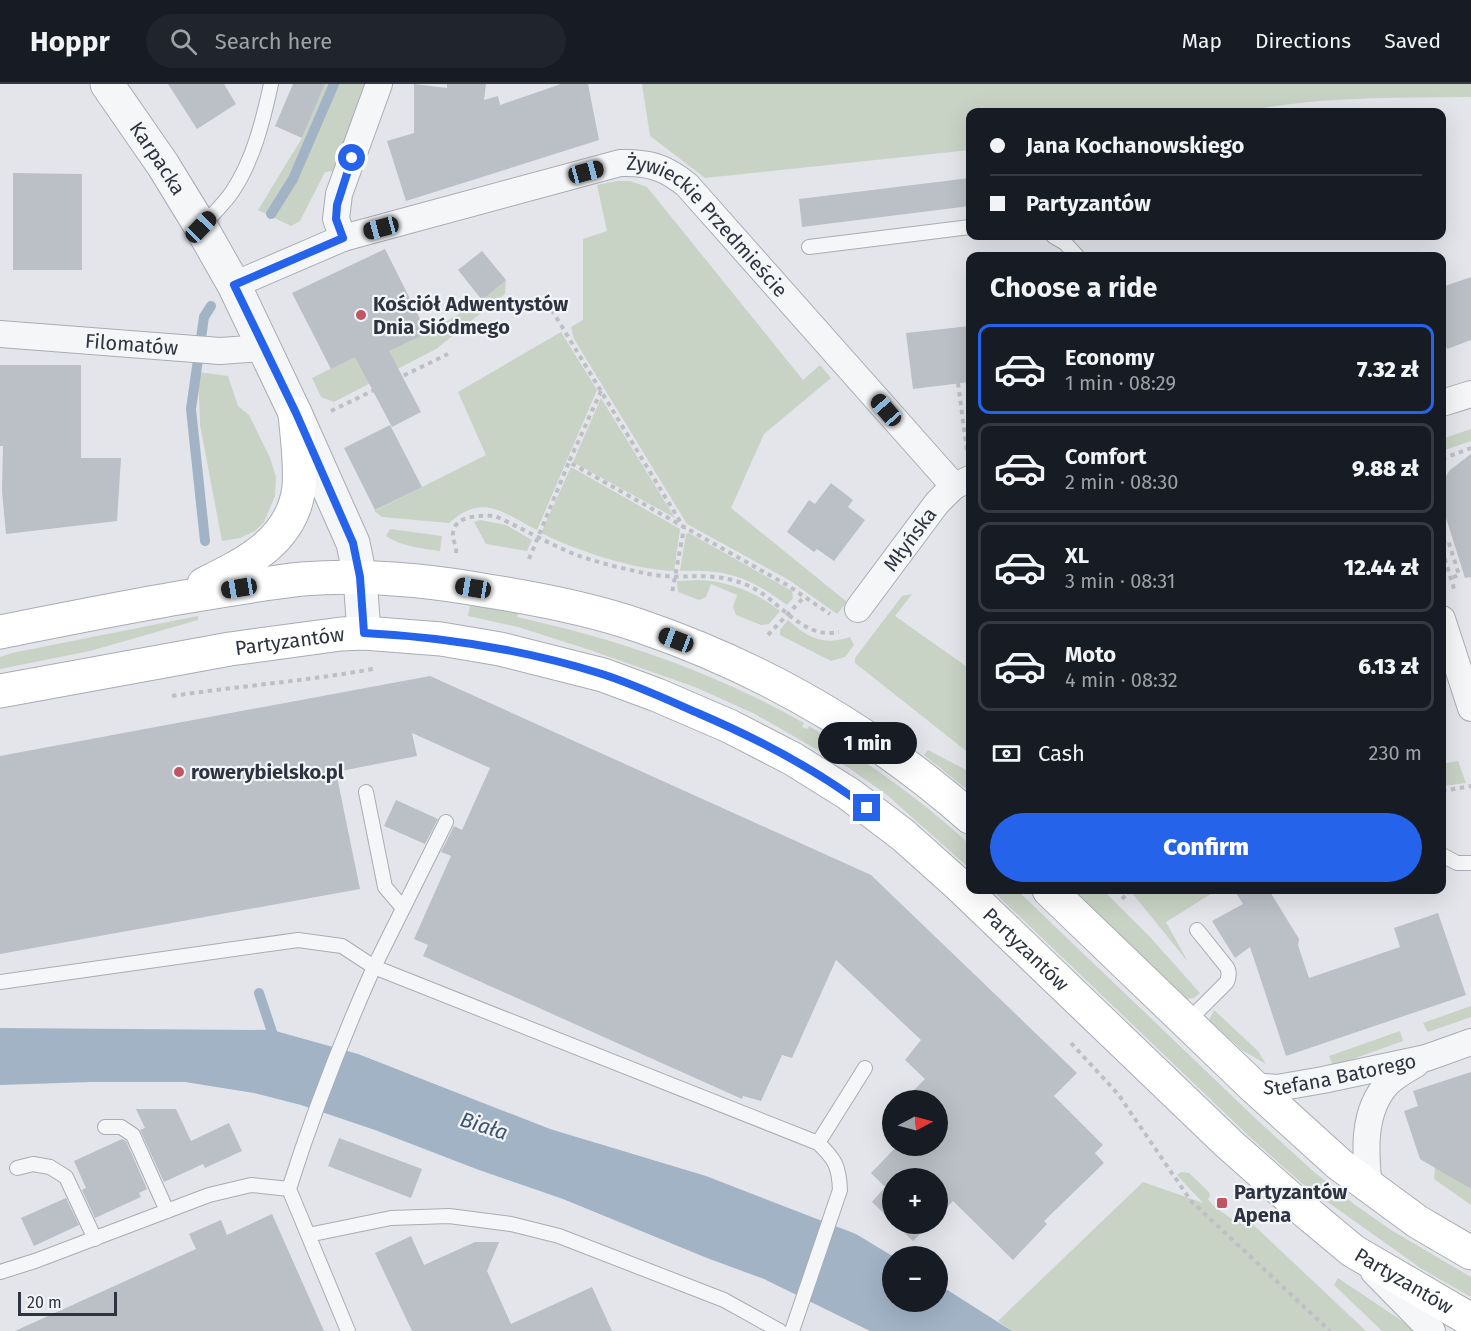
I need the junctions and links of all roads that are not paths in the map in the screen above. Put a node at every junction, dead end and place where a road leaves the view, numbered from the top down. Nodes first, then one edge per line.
1 (107, 84) edge
2 (271, 84) edge
3 (379, 84) edge
4 (201, 227) junction
5 (966, 227) edge
6 (343, 238) junction
7 (1060, 240) edge
8 (809, 247) dead end
9 (1073, 252) edge
10 (234, 285) junction
11 (0, 334) edge
12 (264, 348) junction
13 (1471, 394) edge
14 (1446, 402) edge
15 (309, 414) junction
16 (964, 474) edge
17 (360, 577) junction
18 (177, 598) junction
19 (858, 609) road end
20 (1446, 631) edge
21 (0, 632) edge
22 (364, 633) junction
23 (0, 691) edge
24 (1471, 708) edge
25 (366, 792) dead end
26 (966, 813) edge
27 (446, 822) dead end
28 (1446, 857) edge
29 (1471, 863) edge
30 (966, 892) edge
31 (968, 894) edge
32 (1053, 894) edge
33 (403, 908) junction
34 (1197, 930) dead end
35 (374, 967) junction
36 (0, 982) edge
37 (1187, 1022) junction
38 (1471, 1042) edge
39 (1426, 1058) junction
40 (865, 1068) dead end
41 (1253, 1086) junction
42 (105, 1127) dead end
43 (818, 1143) junction
44 (16, 1168) dead end
45 (1369, 1188) junction
46 (289, 1189) junction
47 (167, 1211) junction
48 (308, 1235) junction
49 (95, 1239) junction
50 (1353, 1251) junction
51 (1471, 1253) edge
52 (0, 1272) edge
53 (1471, 1320) edge
54 (348, 1331) edge
55 (780, 1331) edge
56 (792, 1331) edge
57 (1432, 1331) edge

1 - 4 street, Karpacka
2 - 4 lane
3 - 6 street
4 - 10 street, Karpacka
5 - 8 lane
6 - 10 street, Żywieckie Przedmieście
6 - 16 street, Żywieckie Przedmieście
7 - 9 lane
10 - 12 street, Karpacka
11 - 12 street, Filomatów
12 - 15 street, Karpacka
13 - 14 street
15 - 17 street, Karpacka
15 - 18 main road
16 - 19 street, Młyńska
17 - 18 main road
17 - 22 street, Karpacka
17 - 26 main road
18 - 21 main road
20 - 24 street
22 - 23 main road, Partyzantów
22 - 30 main road, Partyzantów
25 - 33 lane
27 - 33 lane
28 - 29 lane
31 - 50 main road, Partyzantów
32 - 37 main road
33 - 35 lane
34 - 37 lane
35 - 36 lane
35 - 43 lane
35 - 46 lane
37 - 41 main road
38 - 39 street, Stefana Batorego
39 - 41 street, Stefana Batorego
39 - 45 street, Stefana Batorego
40 - 43 lane
41 - 45 main road
42 - 47 lane
43 - 56 lane
44 - 49 lane
45 - 51 main road
46 - 47 lane
46 - 48 lane
47 - 49 lane
48 - 54 lane
48 - 55 lane
49 - 52 lane
50 - 53 main road, Partyzantów
50 - 57 street

